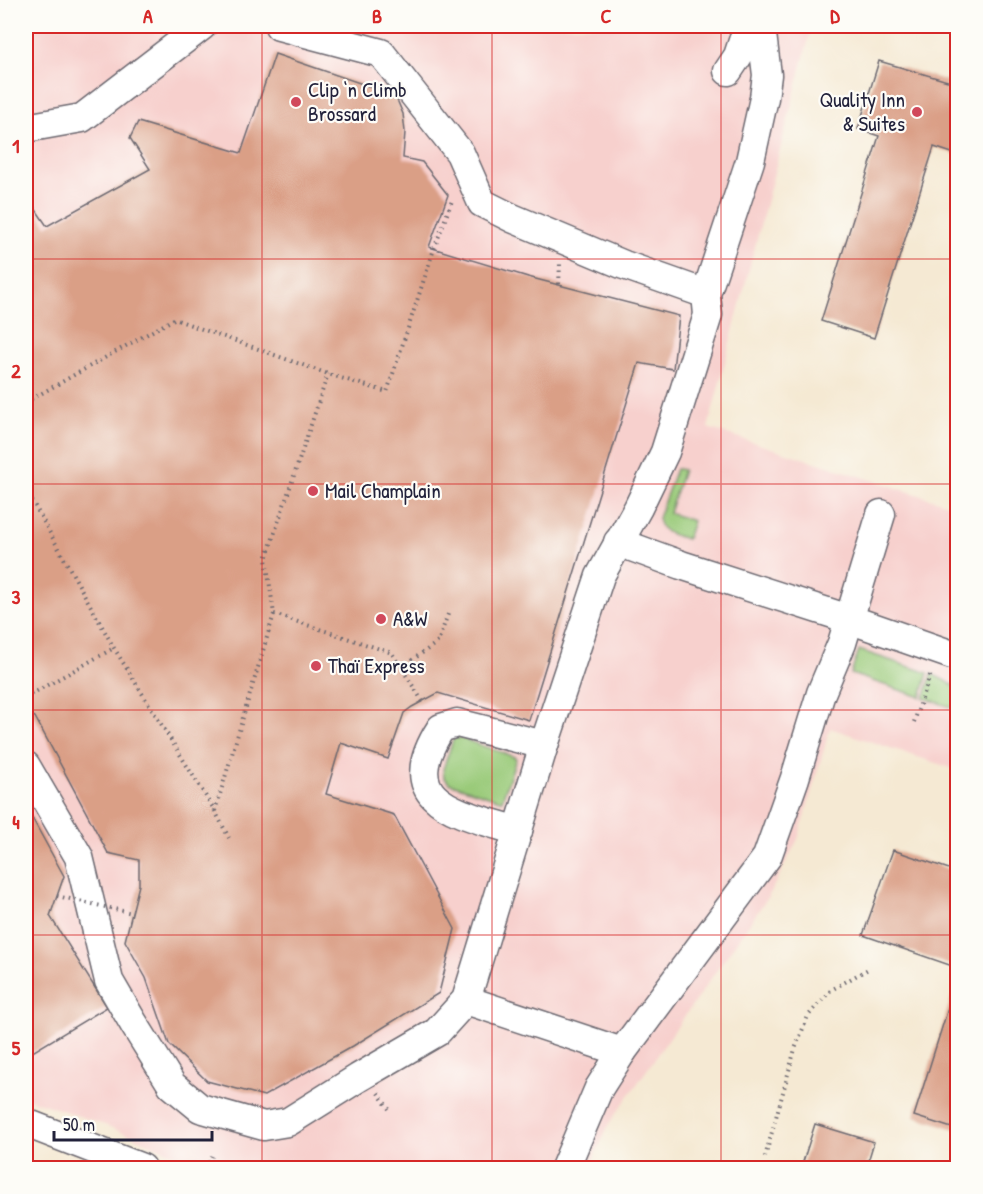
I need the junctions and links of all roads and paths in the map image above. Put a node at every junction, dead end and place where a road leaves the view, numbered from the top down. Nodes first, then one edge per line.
1 (202, 26) edge
2 (279, 26) edge
3 (748, 26) edge
4 (761, 26) edge
5 (728, 71) dead end
6 (26, 128) edge
7 (455, 193) dead end
8 (561, 264) dead end
9 (559, 284) dead end
10 (706, 294) junction
11 (328, 374) junction
12 (26, 402) edge
13 (26, 490) edge
14 (881, 514) dead end
15 (618, 542) junction
16 (274, 614) junction
17 (448, 614) dead end
18 (849, 619) junction
19 (114, 648) junction
20 (957, 657) edge
21 (402, 667) junction
22 (931, 672) dead end
23 (26, 697) edge
24 (423, 702) dead end
25 (914, 722) dead end
26 (544, 745) junction
27 (26, 766) edge
28 (215, 811) junction
29 (518, 831) junction
30 (229, 838) dead end
31 (57, 896) dead end
32 (132, 913) dead end
33 (868, 969) dead end
34 (466, 999) junction
35 (622, 1052) junction
36 (378, 1093) dead end
37 (389, 1109) dead end
38 (26, 1123) edge
39 (212, 1156) dead end
40 (765, 1157) dead end
41 (142, 1168) edge
42 (207, 1168) edge
43 (565, 1168) edge

1 - 6 street
2 - 10 street
3 - 5 street
4 - 10 street
7 - 11 path
8 - 9 path
10 - 15 street
11 - 12 path
11 - 16 path
13 - 19 path
14 - 18 street
15 - 18 street
15 - 26 street
16 - 21 path
16 - 28 path
17 - 21 path
18 - 20 street
18 - 35 street
19 - 23 path
19 - 28 path
21 - 24 path
22 - 25 path
26 - 29 street
26 - 29 street
27 - 34 street
28 - 30 path
29 - 34 street
31 - 32 path, bridge
33 - 40 path
34 - 35 street
35 - 43 street
36 - 37 path
38 - 41 street
39 - 42 path

